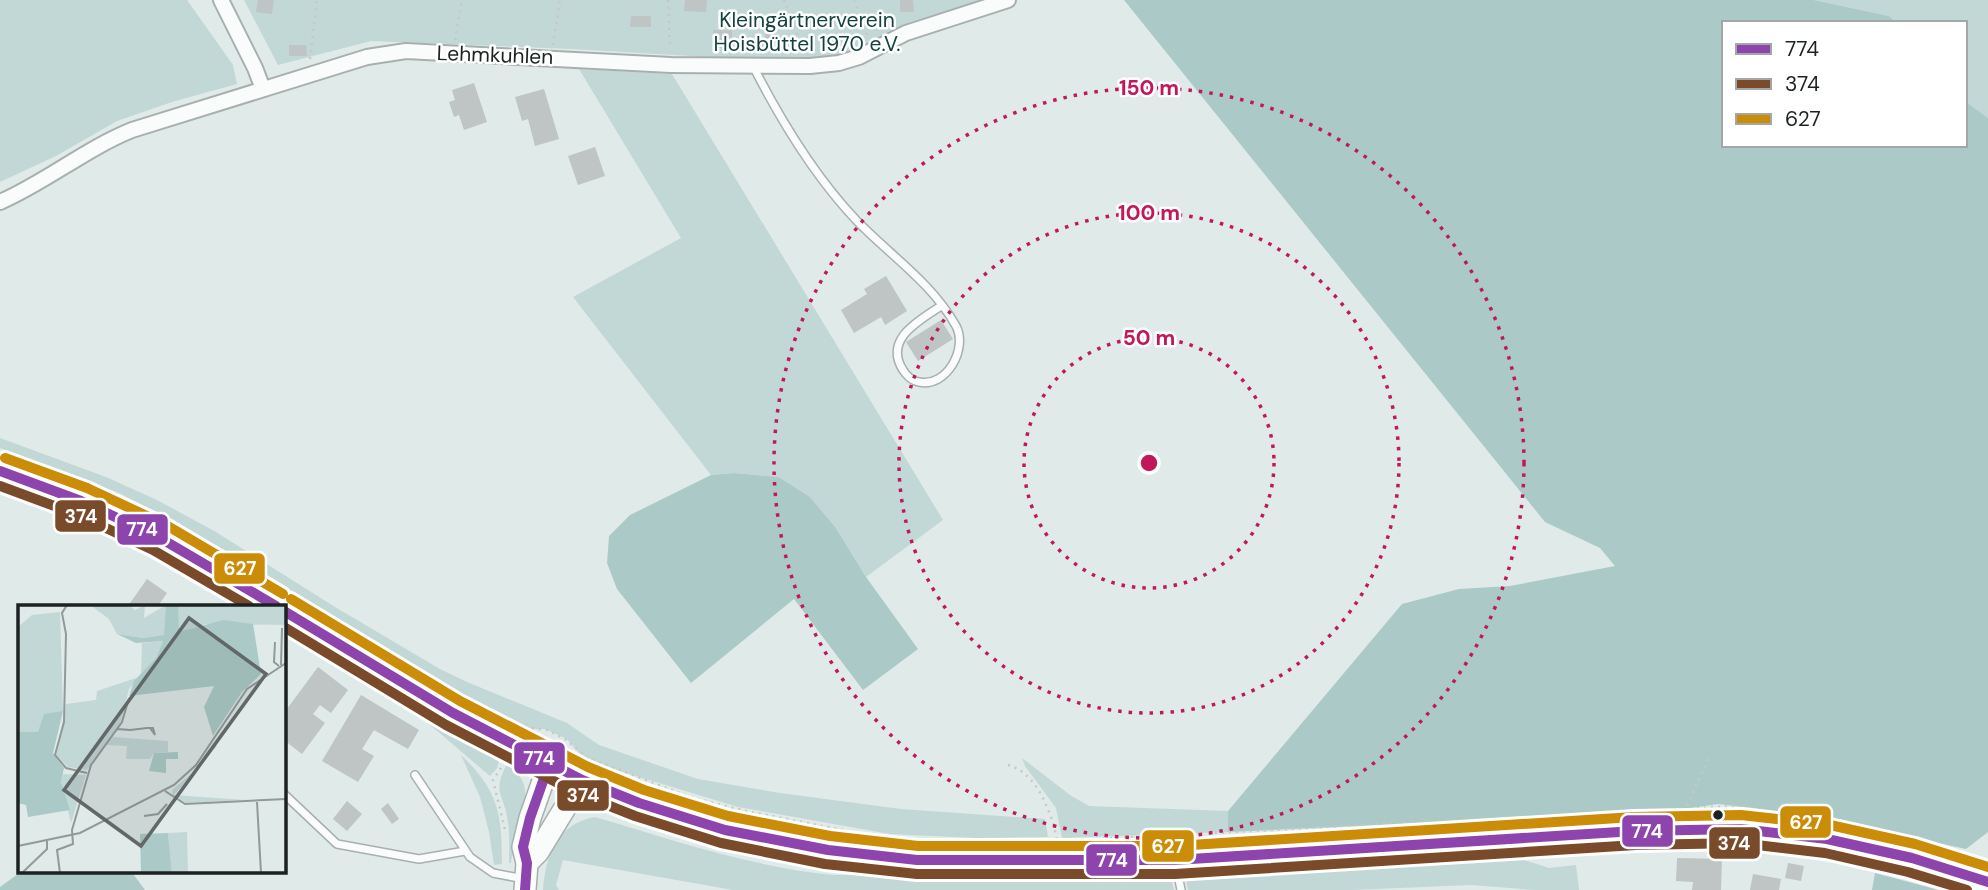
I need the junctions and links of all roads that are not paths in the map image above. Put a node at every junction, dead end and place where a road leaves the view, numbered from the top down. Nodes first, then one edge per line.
1 (221, 0) edge
2 (1008, 0) edge
3 (753, 66) junction
4 (262, 89) junction
5 (0, 202) edge
6 (941, 306) junction
7 (0, 471) edge
8 (273, 605) edge
9 (285, 612) edge
10 (549, 764) junction
11 (415, 775) dead end
12 (582, 780) junction
13 (285, 795) edge
14 (465, 851) junction
15 (1175, 860) junction
16 (525, 877) edge
17 (1988, 882) edge
18 (1181, 890) edge

1 - 4 street
2 - 3 street, Lehmkuhlen
3 - 4 street, Lehmkuhlen
3 - 6 lane
4 - 5 street, Lehmkuhlen
6 - 6 lane
7 - 8 main road
9 - 10 main road
10 - 12 main road
10 - 16 street
11 - 14 lane
12 - 15 main road
12 - 16 street
13 - 14 lane
14 - 16 lane
15 - 17 main road
15 - 18 lane

